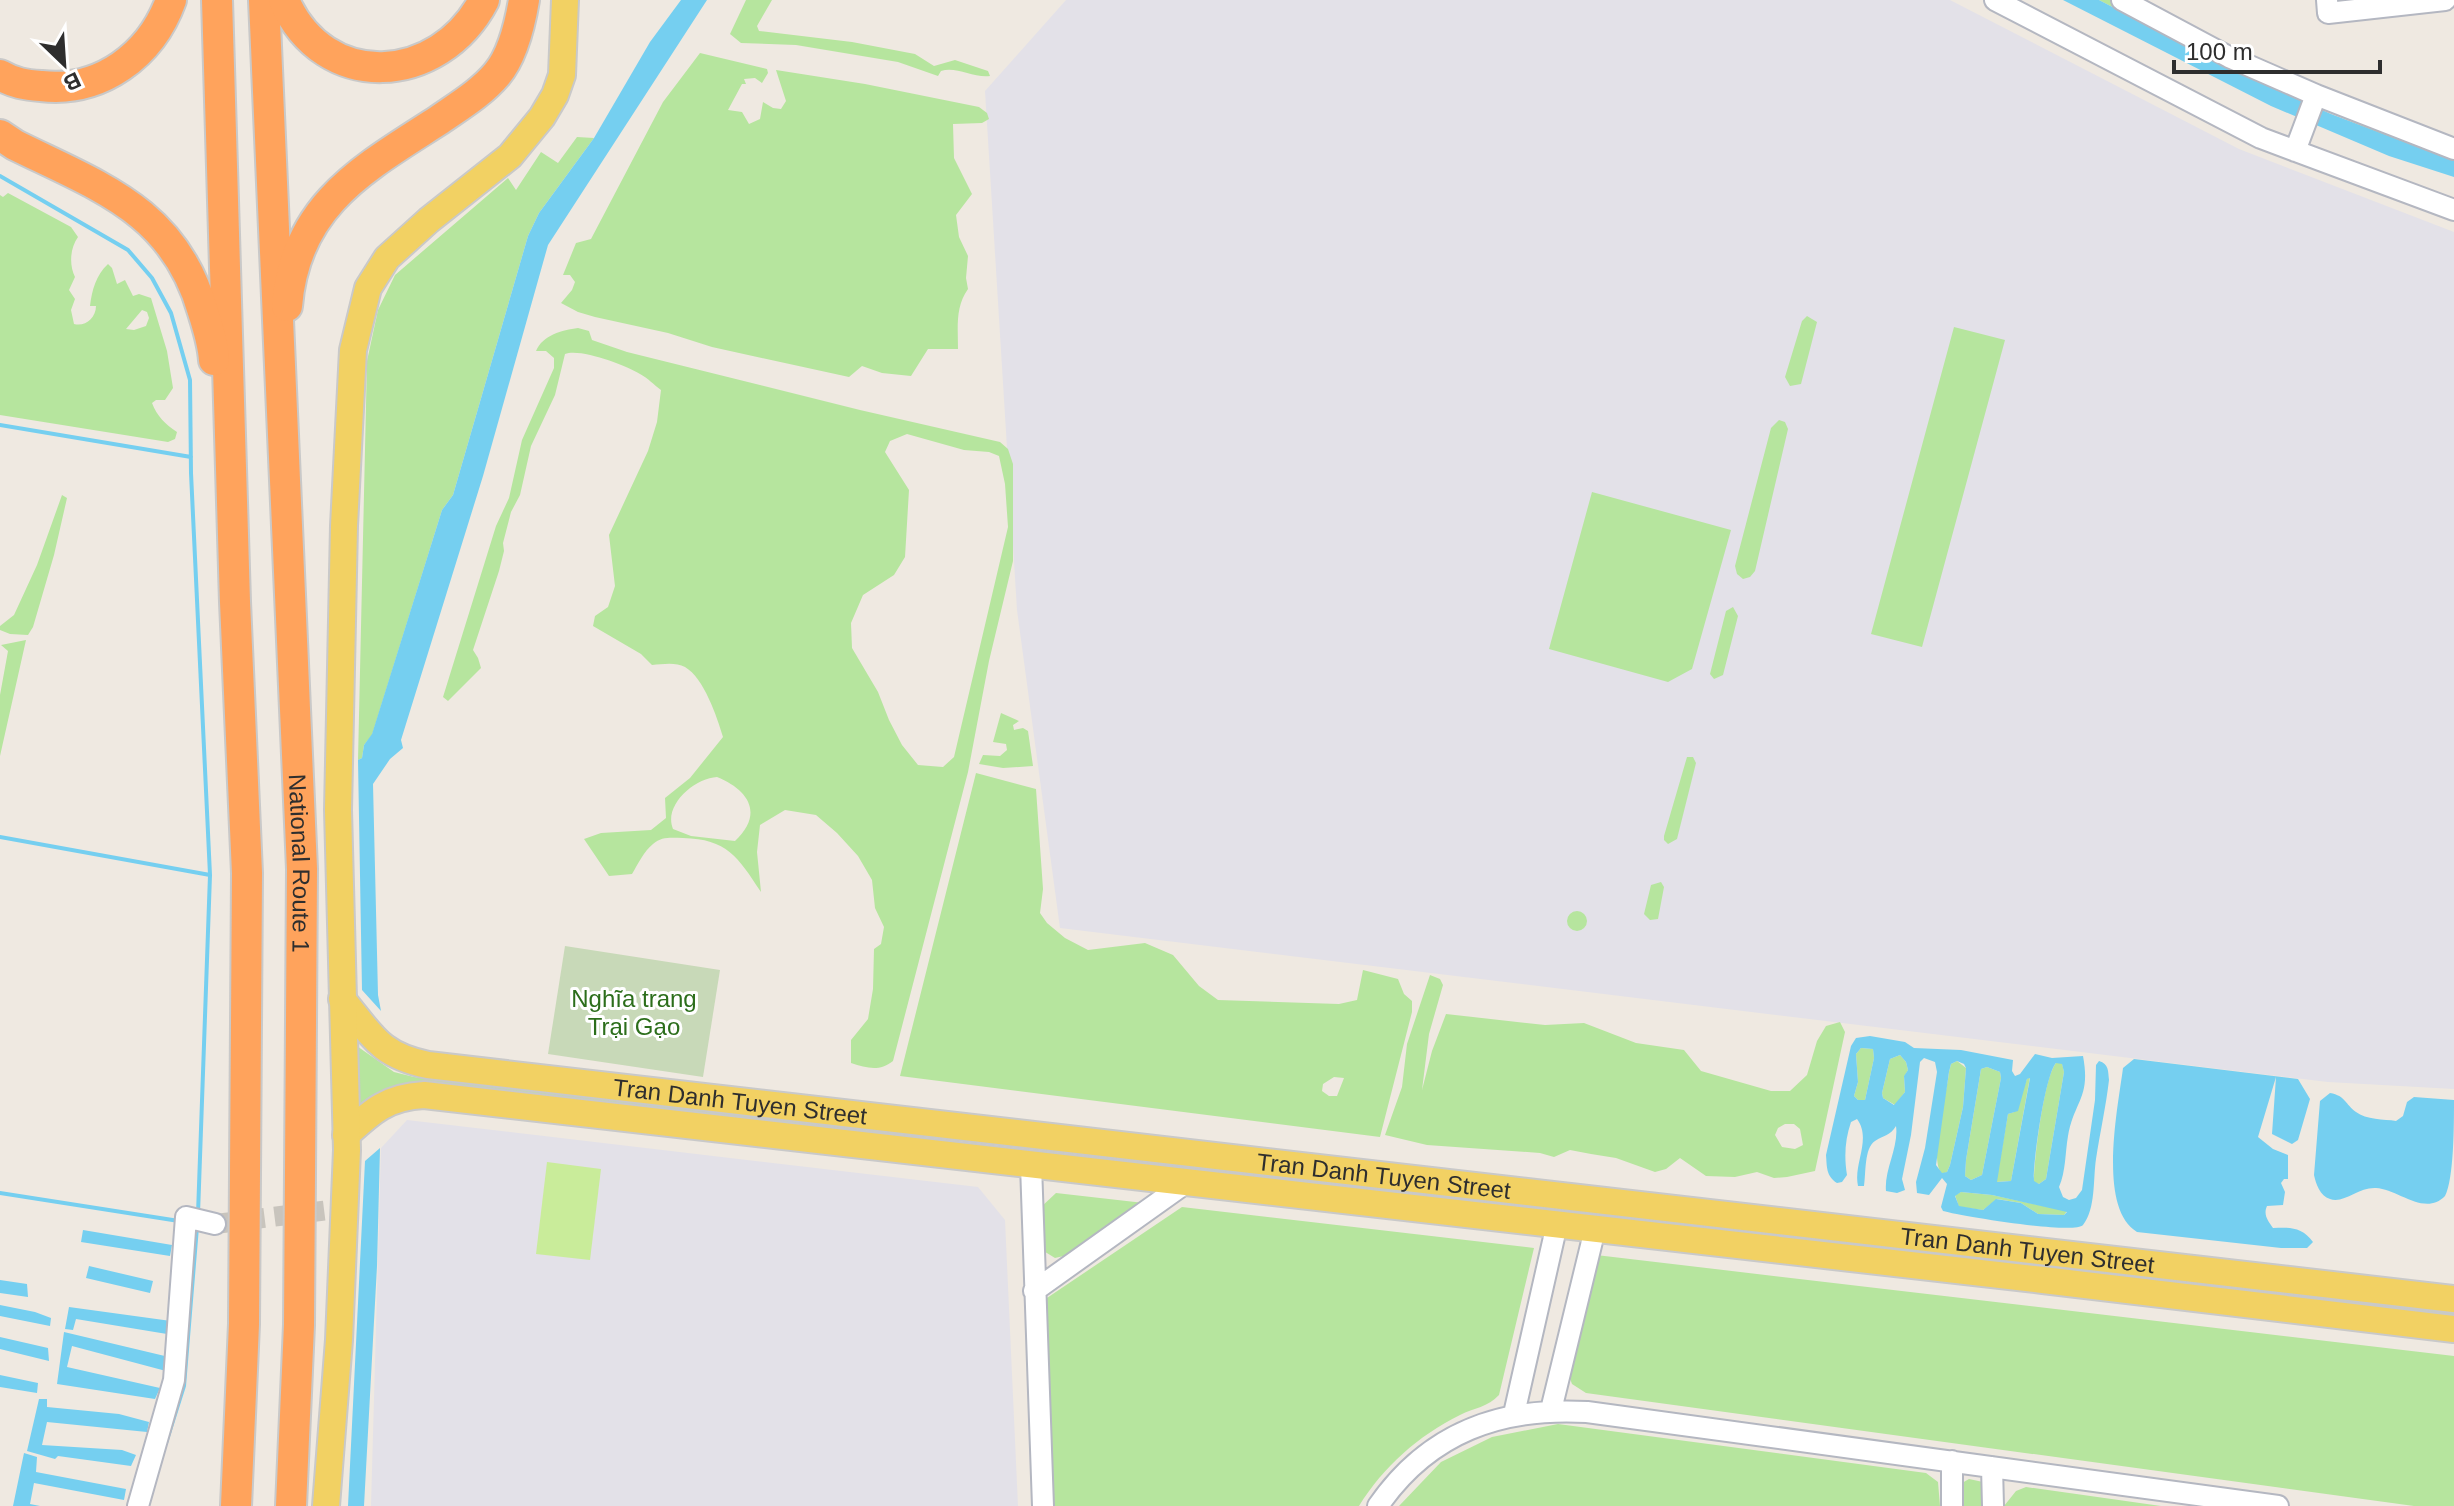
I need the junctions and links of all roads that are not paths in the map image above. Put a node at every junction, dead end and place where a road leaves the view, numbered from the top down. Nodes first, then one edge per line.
1 (171, 0) edge
2 (217, 0) edge
3 (264, 0) edge
4 (284, 0) edge
5 (484, 0) edge
6 (524, 0) edge
7 (565, 0) edge
8 (1995, 0) edge
9 (2122, 0) edge
10 (2327, 0) edge
11 (2445, 0) edge
12 (0, 75) edge
13 (2316, 95) junction
14 (0, 135) edge
15 (2454, 149) edge
16 (2295, 151) junction
17 (2454, 210) edge
18 (290, 595) junction
19 (235, 602) junction
20 (342, 999) junction
21 (346, 1135) junction
22 (1033, 1135) junction
23 (1031, 1165) junction
24 (1187, 1182) junction
25 (1578, 1198) junction
26 (215, 1224) tunnel mouth
27 (1575, 1226) junction
28 (1998, 1246) junction
29 (1996, 1274) junction
30 (1034, 1291) junction
31 (2454, 1299) edge
32 (2454, 1329) edge
33 (1551, 1410) junction
34 (1514, 1414) junction
35 (1952, 1461) junction
36 (1992, 1467) junction
37 (138, 1506) edge
38 (236, 1506) edge
39 (291, 1506) edge
40 (326, 1506) edge
41 (1043, 1506) edge
42 (1378, 1506) edge
43 (1952, 1506) edge
44 (1993, 1506) edge
45 (2278, 1506) edge

1 - 12 highway
2 - 19 highway
3 - 18 highway, National Route 1
4 - 5 highway
6 - 18 highway
7 - 20 main road
8 - 16 street
9 - 13 street
10 - 11 street
13 - 15 street
13 - 16 street
14 - 19 highway
16 - 17 street
18 - 39 highway, National Route 1
19 - 38 highway
20 - 21 main road
20 - 22 main road, Tran Danh Tuyen Street
21 - 23 main road, Tran Danh Tuyen Street
21 - 40 main road
22 - 23 main road
22 - 25 main road, Tran Danh Tuyen Street
23 - 24 main road, Tran Danh Tuyen Street
23 - 30 street
24 - 27 main road, Tran Danh Tuyen Street
24 - 30 street
25 - 27 main road
25 - 28 main road, Tran Danh Tuyen Street
26 - 37 street
27 - 29 main road, Tran Danh Tuyen Street
27 - 33 street
27 - 34 street
28 - 29 main road
28 - 31 main road, Tran Danh Tuyen Street
29 - 32 main road, Tran Danh Tuyen Street
30 - 41 street
33 - 34 street
33 - 35 street
34 - 42 street
35 - 36 street
35 - 43 street
36 - 44 street
36 - 45 street

